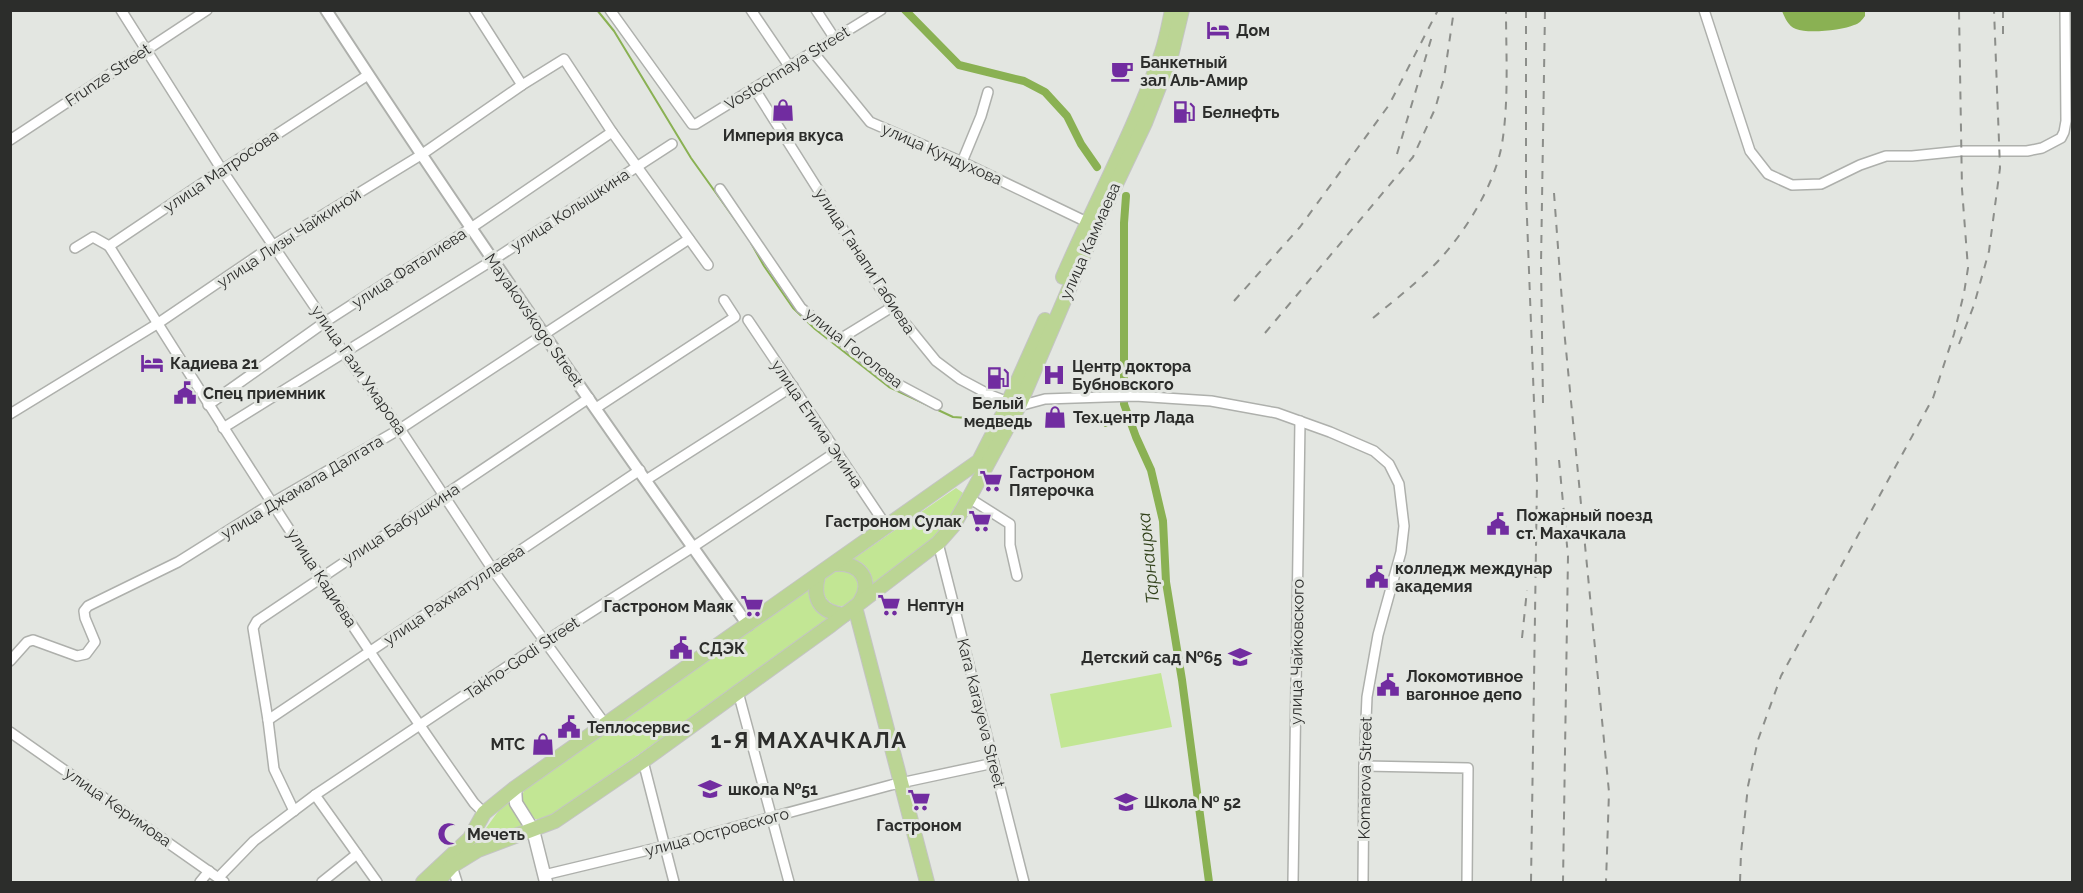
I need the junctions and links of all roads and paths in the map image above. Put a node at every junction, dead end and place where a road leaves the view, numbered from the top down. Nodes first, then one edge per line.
1 (121, 10) edge
2 (207, 10) edge
3 (326, 10) edge
4 (474, 10) edge
5 (609, 10) edge
6 (751, 10) edge
7 (816, 10) edge
8 (881, 10) edge
9 (1172, 10) edge
10 (1182, 10) edge
11 (1704, 10) edge
12 (2065, 10) edge
13 (835, 39) junction
14 (145, 51) junction
15 (813, 52) junction
16 (789, 66) junction
17 (368, 75) junction
18 (522, 85) junction
19 (754, 88) junction
20 (988, 92) dead end
21 (612, 132) junction
22 (10, 140) edge
23 (672, 144) dead end
24 (421, 155) junction
25 (962, 162) junction
26 (637, 166) junction
27 (222, 170) junction
28 (720, 189) dead end
29 (1091, 224) junction
30 (471, 228) junction
31 (689, 238) junction
32 (109, 246) junction
33 (272, 246) junction
34 (75, 248) dead end
35 (493, 260) junction
36 (708, 265) dead end
37 (724, 300) dead end
38 (892, 307) junction
39 (748, 320) dead end
40 (325, 322) junction
41 (158, 324) junction
42 (544, 335) junction
43 (840, 339) junction
44 (343, 352) junction
45 (793, 386) junction
46 (589, 398) junction
47 (1014, 403) junction
48 (208, 405) junction
49 (938, 405) dead end
50 (596, 408) junction
51 (10, 414) edge
52 (1300, 421) junction
53 (223, 428) junction
54 (400, 429) junction
55 (836, 452) junction
56 (982, 464) junction
57 (643, 475) junction
58 (444, 496) junction
59 (969, 498) junction
60 (272, 503) junction
61 (887, 527) junction
62 (938, 543) junction
63 (693, 547) junction
64 (835, 564) junction
65 (493, 570) junction
66 (818, 576) junction
67 (1017, 576) dead end
68 (321, 577) junction
69 (851, 609) junction
70 (748, 625) junction
71 (544, 642) junction
72 (370, 651) junction
73 (10, 661) edge
74 (738, 692) junction
75 (268, 720) junction
76 (605, 724) junction
77 (420, 726) junction
78 (10, 732) edge
79 (643, 761) junction
80 (994, 763) junction
81 (1364, 766) junction
82 (896, 784) junction
83 (515, 788) junction
84 (315, 795) junction
85 (294, 811) junction
86 (484, 813) junction
87 (771, 818) junction
88 (535, 830) junction
89 (665, 846) junction
90 (357, 854) junction
91 (452, 866) junction
92 (209, 871) junction
93 (547, 878) edge
94 (221, 880) edge
95 (200, 882) edge
96 (322, 882) edge
97 (377, 882) edge
98 (423, 882) edge
99 (437, 882) edge
100 (457, 882) edge
101 (674, 882) edge
102 (789, 882) edge
103 (919, 882) edge
104 (927, 882) edge
105 (1024, 882) edge
106 (1293, 882) edge
107 (1363, 882) edge
108 (1467, 882) edge

1 - 14 street, улица Гази Умарова
2 - 14 street, Frunze Street
3 - 17 street, Mayakovskogo Street
4 - 18 street
5 - 19 street, Vostochnaya Street
6 - 16 street
7 - 13 street
8 - 13 street, Vostochnaya Street
9 - 29 main road, улица Каммаева
10 - 29 main road, улица Каммаева
11 - 12 street
13 - 15 street, Vostochnaya Street
14 - 22 street, Frunze Street
14 - 27 street, улица Гази Умарова
15 - 16 street, Vostochnaya Street
15 - 25 street, улица Кундухова
16 - 19 street, Vostochnaya Street
17 - 24 street, Mayakovskogo Street
17 - 27 street, улица Матросова
18 - 21 street, улица Лизы Чайкиной
18 - 24 street, улица Лизы Чайкиной
19 - 38 street, улица Ганапи Габиева
20 - 25 street
21 - 26 street
21 - 30 street, улица Фаталиева
23 - 26 street, улица Колышкина
24 - 30 street, Mayakovskogo Street
24 - 33 street, улица Лизы Чайкиной
25 - 29 street, улица Кундухова
26 - 31 street
26 - 35 street, улица Колышкина
27 - 32 street, улица Матросова
27 - 33 street, улица Гази Умарова
28 - 43 street, улица Гоголева
29 - 47 main road, улица Каммаева
30 - 35 street, Mayakovskogo Street
30 - 40 street, улица Фаталиева
31 - 36 street
31 - 42 street, улица Джамала Далгата
32 - 34 street
32 - 41 street, улица Кадиева
33 - 40 street, улица Гази Умарова
33 - 41 street, улица Лизы Чайкиной
35 - 42 street, Mayakovskogo Street
35 - 44 street, улица Колышкина
37 - 50 street
38 - 43 street
38 - 47 street, улица Ганапи Габиева
39 - 45 street, улица Етима Эмина
40 - 44 street, улица Гази Умарова
40 - 48 street, улица Фаталиева
41 - 48 street, улица Кадиева
41 - 51 street, улица Лизы Чайкиной
42 - 46 street, Mayakovskogo Street
42 - 54 street, улица Джамала Далгата
43 - 49 street, улица Гоголева
44 - 53 street, улица Колышкина
44 - 54 street, улица Гази Умарова
45 - 55 street, улица Етима Эмина
45 - 57 street, улица Рахматуллаева
46 - 50 street, Mayakovskogo Street
46 - 58 street, улица Бабушкина
47 - 52 street
47 - 56 main road, улица Каммаева
48 - 53 street, улица Кадиева
50 - 57 street, Mayakovskogo Street
52 - 81 street, Komarova Street
52 - 106 street, улица Чайковского
53 - 60 street, улица Кадиева
54 - 58 street, улица Гази Умарова
54 - 60 street, улица Джамала Далгата
55 - 61 street, улица Етима Эмина
55 - 63 street, Takho-Godi Street
56 - 59 main road, улица Каммаева
56 - 61 main road
57 - 63 street, Mayakovskogo Street
57 - 65 street, улица Рахматуллаева
58 - 65 street, улица Гази Умарова
58 - 68 street, улица Бабушкина
59 - 62 main road, улица Каммаева
59 - 67 street
60 - 68 street, улица Кадиева
60 - 73 street, улица Джамала Далгата
61 - 64 main road
62 - 69 main road, улица Каммаева
62 - 80 street, Kara Karayeva Street
63 - 70 street, Mayakovskogo Street
63 - 71 street, Takho-Godi Street
64 - 66 main road
64 - 69 main road
65 - 71 street, улица Гази Умарова
65 - 72 street, улица Рахматуллаева
66 - 69 main road
66 - 70 main road
68 - 72 street, улица Кадиева
68 - 75 street, улица Бабушкина
69 - 74 main road, улица Каммаева
69 - 82 main road
70 - 76 main road
71 - 76 street, улица Гази Умарова
71 - 77 street, Takho-Godi Street
72 - 75 street, улица Рахматуллаева
72 - 77 street, улица Кадиева
74 - 79 main road, улица Каммаева
74 - 87 street
75 - 85 street, улица Бабушкина
76 - 83 main road
77 - 84 street, Takho-Godi Street
77 - 86 street, улица Кадиева
78 - 92 street, улица Керимова
79 - 88 main road, улица Каммаева
79 - 89 street
80 - 82 street, улица Островского
80 - 105 street, Kara Karayeva Street
81 - 107 street, Komarova Street
81 - 108 street
82 - 87 street, улица Островского
82 - 103 main road
82 - 104 main road
83 - 86 main road
83 - 88 main road
84 - 85 street, Takho-Godi Street
84 - 90 street
85 - 94 street, Takho-Godi Street
86 - 98 main road
87 - 89 street, улица Островского
87 - 102 street
88 - 91 main road, улица Каммаева
88 - 93 main road
89 - 93 street, улица Островского
89 - 101 street
90 - 96 street
90 - 97 street
91 - 99 main road, улица Каммаева
91 - 100 street
92 - 94 street, улица Керимова
92 - 95 street

